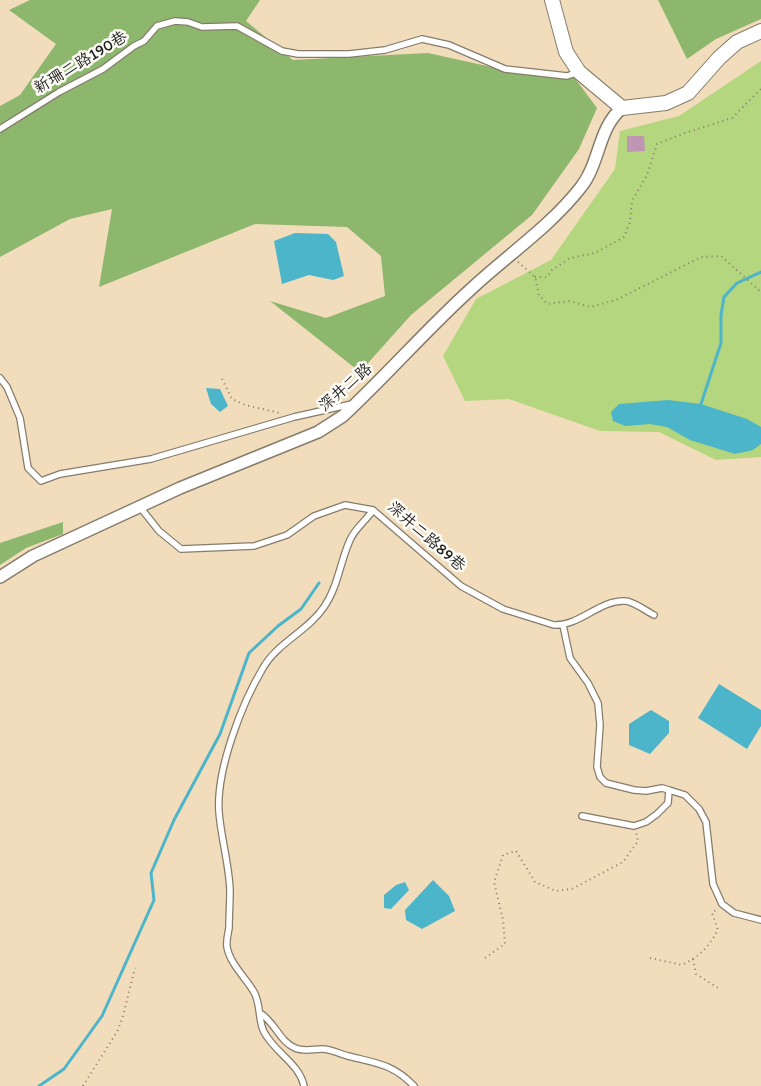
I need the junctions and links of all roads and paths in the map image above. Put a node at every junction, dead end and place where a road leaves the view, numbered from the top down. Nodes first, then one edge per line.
1 (552, 0) edge
2 (761, 31) edge
3 (578, 72) junction
4 (761, 89) edge
5 (622, 108) junction
6 (0, 129) edge
7 (511, 255) junction
8 (535, 277) junction
9 (761, 292) edge
10 (0, 378) edge
11 (222, 379) dead end
12 (356, 404) junction
13 (294, 417) junction
14 (140, 506) junction
15 (373, 510) junction
16 (0, 576) edge
17 (654, 614) dead end
18 (563, 625) junction
19 (669, 790) junction
20 (582, 816) dead end
21 (634, 826) junction
22 (722, 904) junction
23 (761, 914) edge
24 (754, 918) junction
25 (761, 920) edge
26 (485, 958) dead end
27 (650, 958) dead end
28 (693, 959) junction
29 (135, 968) dead end
30 (718, 988) dead end
31 (260, 1013) junction
32 (83, 1086) edge
33 (304, 1086) edge
34 (414, 1086) edge

1 - 3 street
2 - 5 street
3 - 5 street
3 - 6 lane, 新珊二路190巷
4 - 8 path
5 - 7 street, 深井二路
7 - 8 path
7 - 12 street, 深井二路
8 - 9 path
10 - 13 lane
11 - 13 path
12 - 13 lane
12 - 14 street, 深井二路
14 - 15 lane, 深井二路89巷
14 - 16 street, 深井二路
15 - 18 lane, 深井二路89巷
15 - 31 lane
17 - 18 lane
18 - 19 lane
19 - 21 lane
19 - 22 lane
20 - 21 lane
21 - 26 path
22 - 24 lane
22 - 28 path
23 - 24 lane
24 - 25 lane
27 - 28 path
28 - 30 path
29 - 32 path
31 - 33 lane
31 - 34 lane

